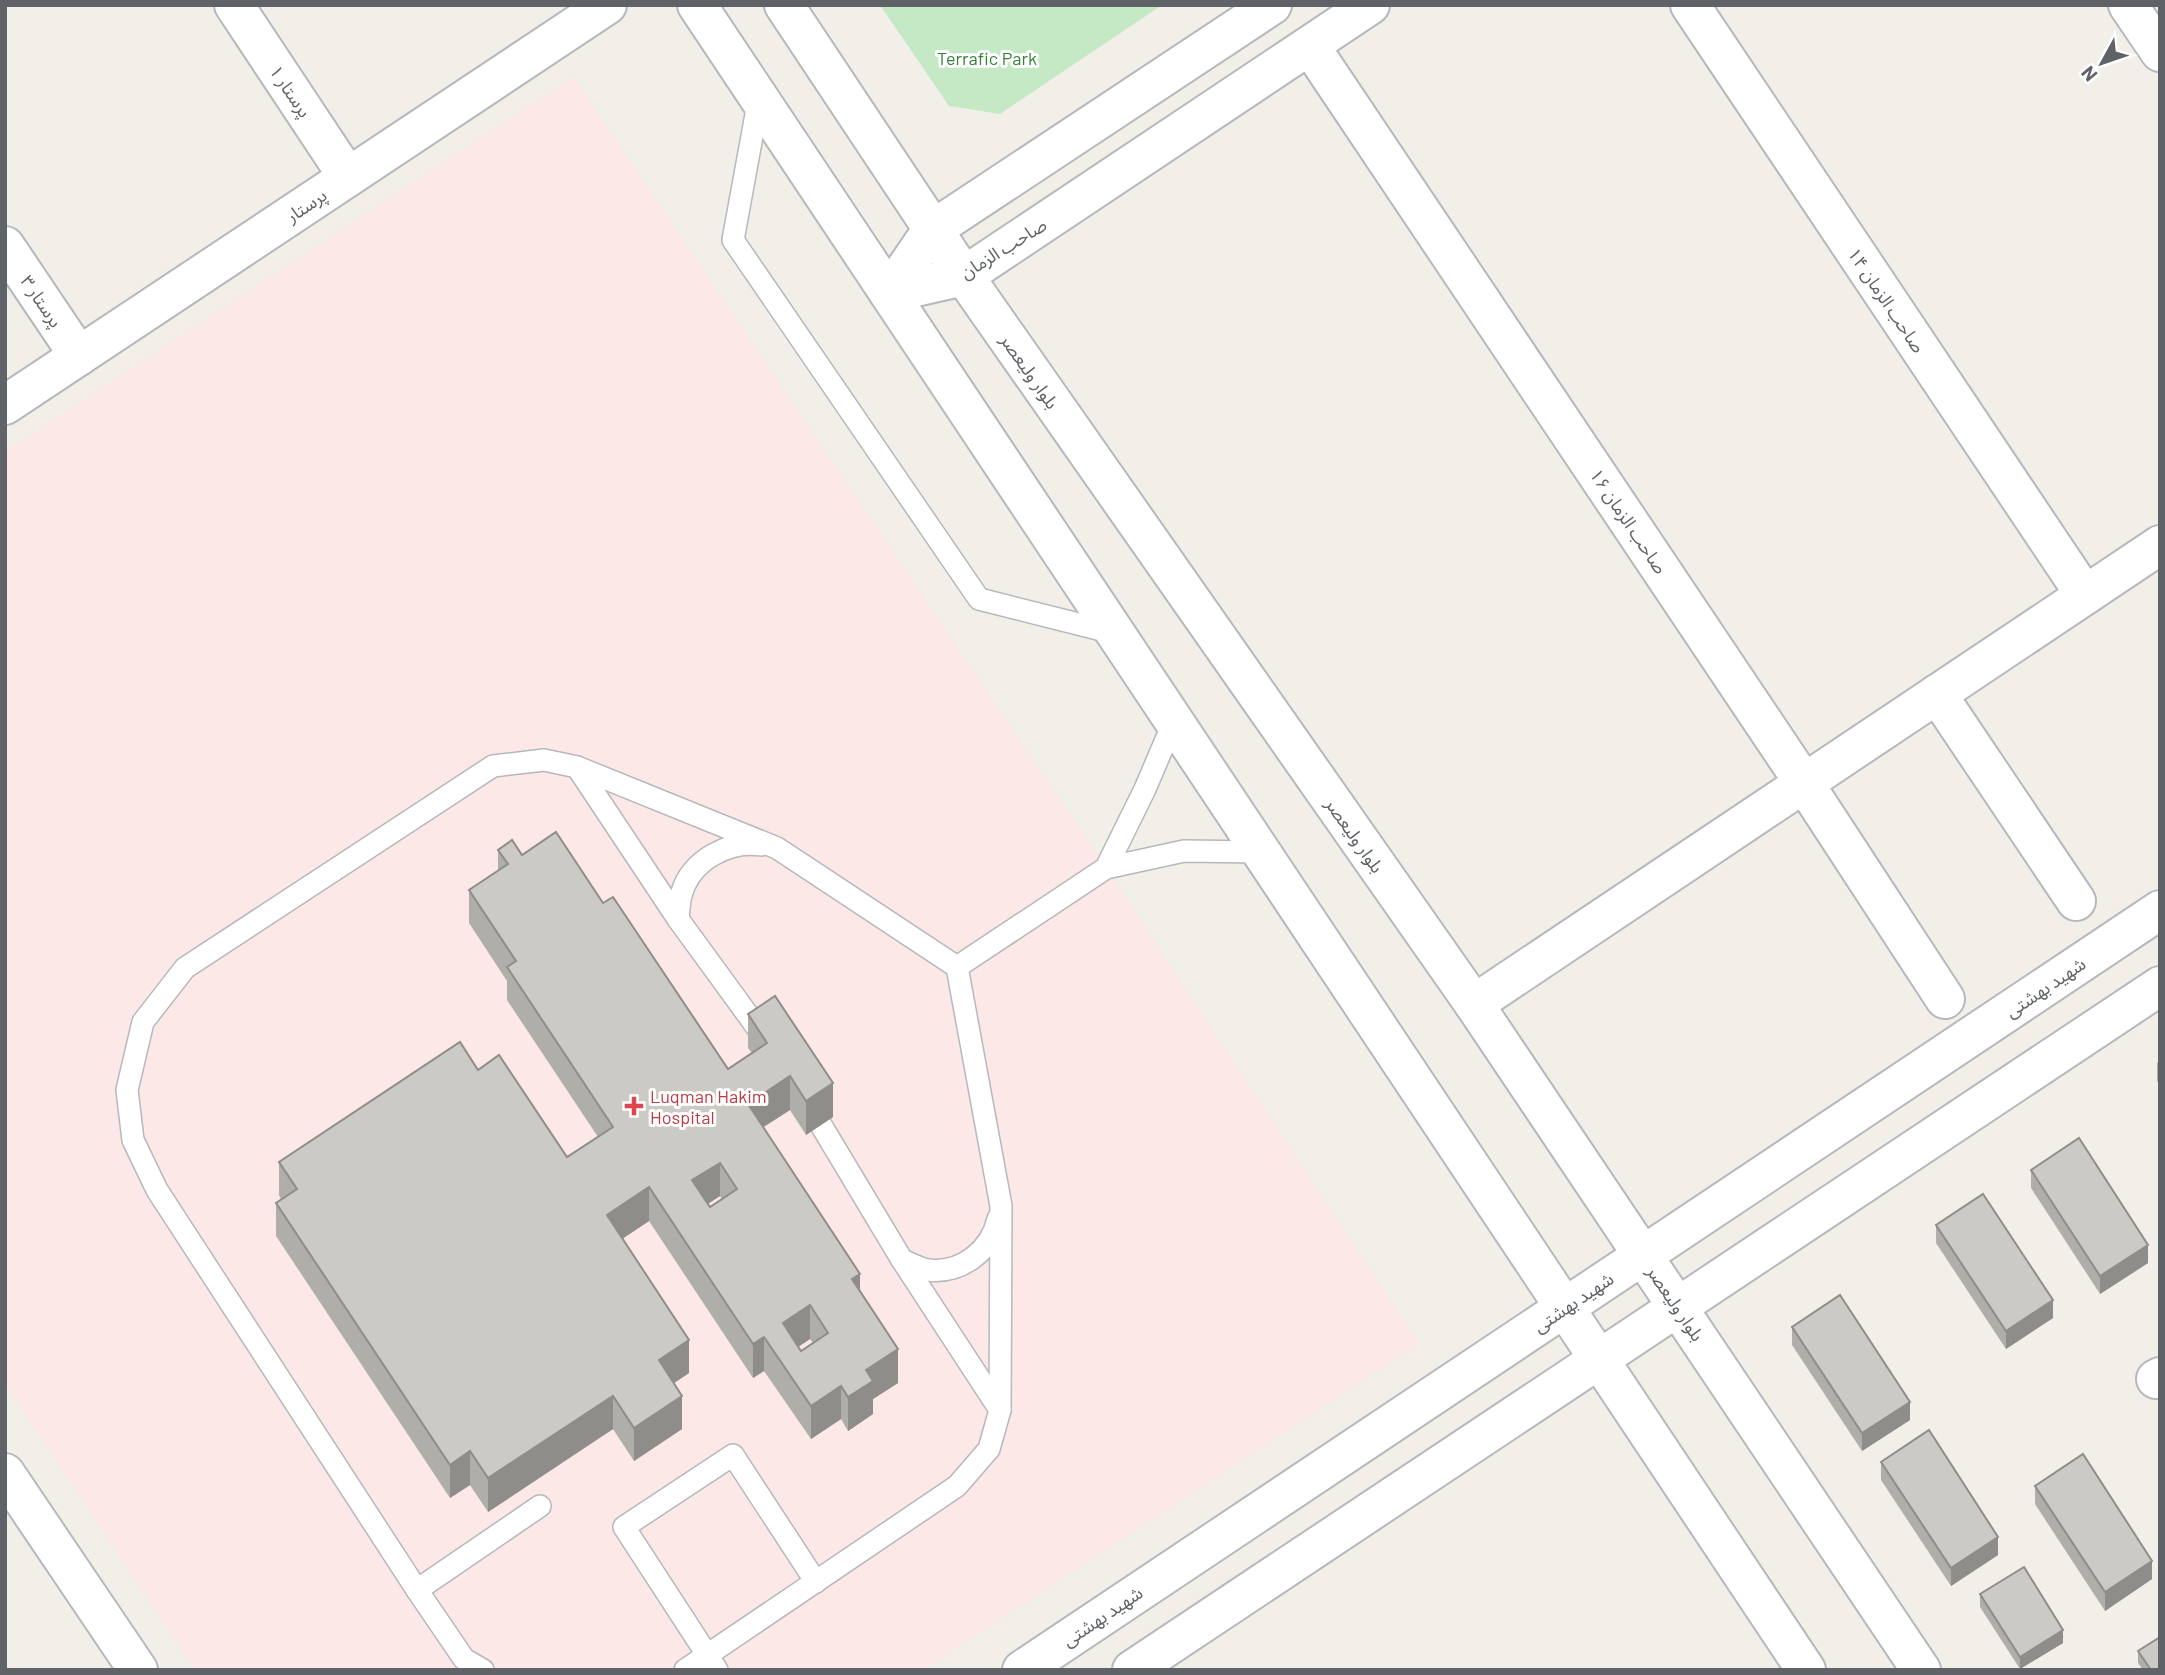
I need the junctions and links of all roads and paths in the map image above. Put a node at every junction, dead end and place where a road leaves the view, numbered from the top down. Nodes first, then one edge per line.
1 (234, 5) edge
2 (607, 5) edge
3 (697, 5) edge
4 (784, 5) edge
5 (1272, 5) edge
6 (1370, 5) edge
7 (1690, 5) edge
8 (2128, 5) edge
9 (1310, 46) junction
10 (2160, 52) edge
11 (759, 98) junction
12 (348, 177) junction
13 (932, 230) junction
14 (5, 246) edge
15 (964, 276) junction
16 (889, 293) junction
17 (79, 356) junction
18 (5, 405) edge
19 (2160, 545) edge
20 (2085, 596) junction
21 (1116, 633) junction
22 (1937, 694) junction
23 (1174, 721) junction
24 (578, 766) junction
25 (1804, 783) junction
26 (777, 848) junction
27 (1261, 852) junction
28 (1106, 868) junction
29 (2076, 901) dead end
30 (2160, 910) edge
31 (678, 919) junction
32 (957, 967) junction
33 (2160, 986) edge
34 (1945, 999) dead end
35 (1474, 1004) junction
36 (764, 1037) edge
37 (821, 1125) edge
38 (1001, 1206) junction
39 (1643, 1255) junction
40 (902, 1260) junction
41 (1678, 1306) junction
42 (1565, 1307) junction
43 (1599, 1359) junction
44 (1000, 1410) junction
45 (5, 1474) edge
46 (540, 1506) dead end
47 (816, 1581) junction
48 (417, 1590) junction
49 (712, 1662) edge
50 (132, 1667) edge
51 (483, 1670) edge
52 (685, 1670) edge
53 (1022, 1670) edge
54 (1132, 1670) edge
55 (1806, 1670) edge
56 (1921, 1670) edge

1 - 12 street, پرستار ۱
2 - 12 street, پرستار
3 - 11 street
4 - 13 street, بلوار ولیعصر
5 - 13 street
6 - 9 street, صاحب الزمان
7 - 20 street, صاحب الزمان ۱۴
8 - 10 street
9 - 15 street, صاحب الزمان
9 - 25 street, صاحب الزمان ۱۶
11 - 16 street
11 - 21 lane
12 - 17 street, پرستار
13 - 15 street, بلوار ولیعصر
13 - 16 street
14 - 17 street, پرستار ۳
15 - 16 street, صاحب الزمان
15 - 35 street, بلوار ولیعصر
16 - 21 street
17 - 18 street, پرستار
19 - 20 street
20 - 22 street
21 - 23 street
22 - 25 street
22 - 29 street
23 - 27 street
23 - 28 lane
24 - 26 lane
24 - 31 lane
24 - 48 lane
25 - 34 street, صاحب الزمان ۱۶
25 - 35 street
26 - 31 lane
26 - 32 lane
27 - 28 lane
27 - 42 street
28 - 32 lane
30 - 39 street, شهید بهشتی
31 - 36 lane
32 - 38 lane
33 - 41 street
35 - 39 street, بلوار ولیعصر
37 - 40 lane
38 - 40 lane
38 - 44 lane
39 - 41 street, بلوار ولیعصر
39 - 42 street, شهید بهشتی
40 - 44 lane
41 - 43 street
41 - 56 street, بلوار ولیعصر
42 - 43 street
42 - 53 street, شهید بهشتی
43 - 54 street
43 - 55 street
44 - 47 lane
45 - 50 street
46 - 48 lane
47 - 49 lane
47 - 49 lane
48 - 51 lane
49 - 52 lane

